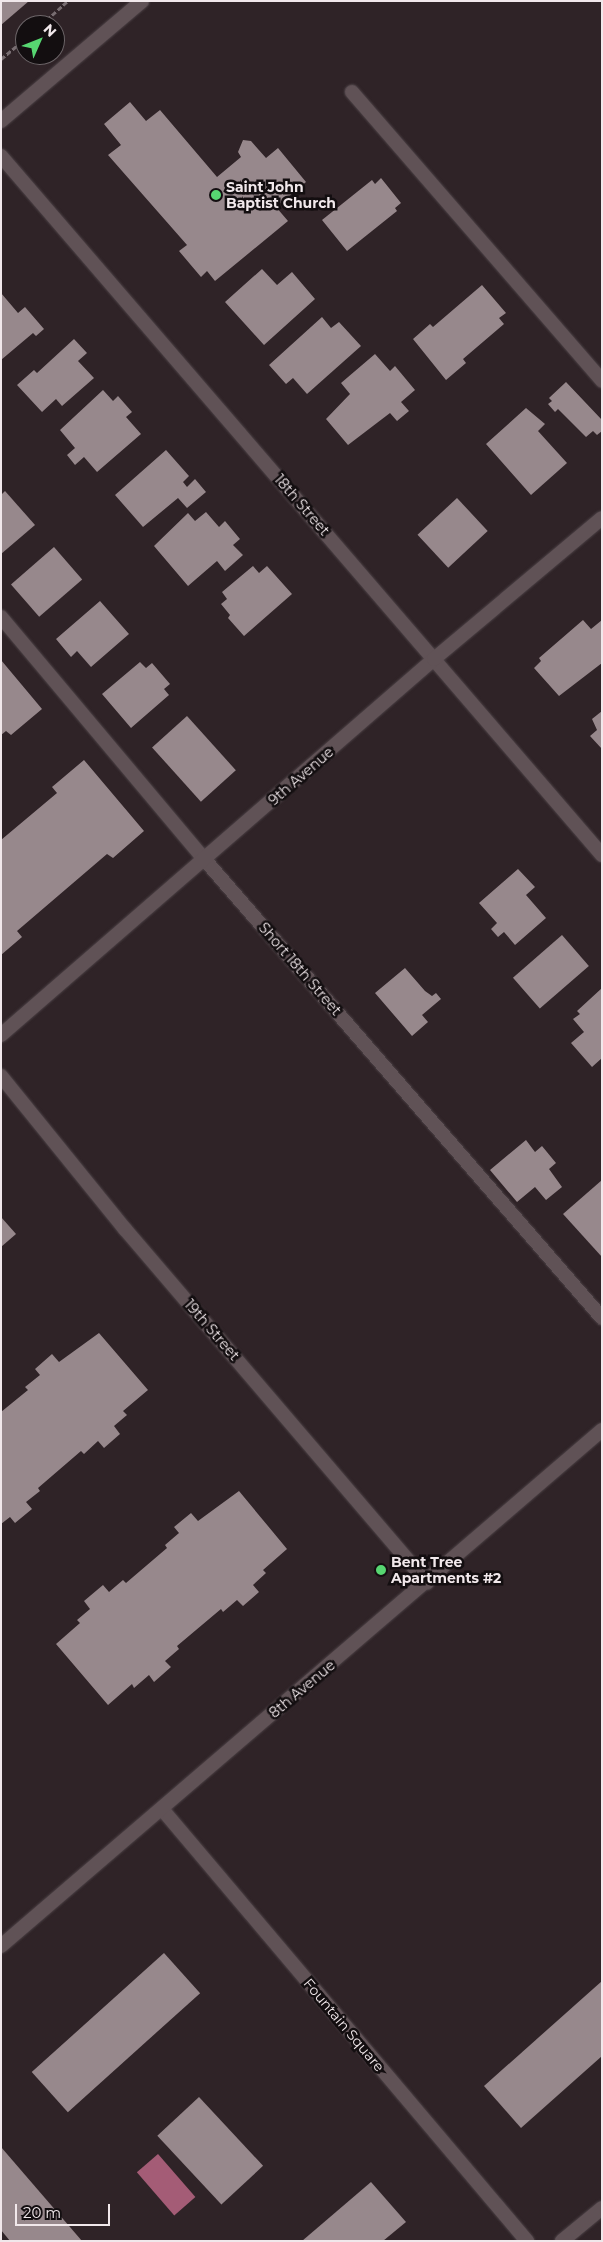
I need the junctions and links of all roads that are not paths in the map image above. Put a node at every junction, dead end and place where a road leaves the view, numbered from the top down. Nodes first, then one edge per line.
1 (142, 1) edge
2 (352, 92) dead end
3 (1, 121) edge
4 (1, 156) edge
5 (602, 381) edge
6 (602, 518) edge
7 (1, 617) edge
8 (434, 658) junction
9 (602, 855) edge
10 (205, 860) junction
11 (1, 1035) edge
12 (1, 1076) edge
13 (602, 1318) edge
14 (602, 1430) edge
15 (427, 1582) junction
16 (162, 1809) junction
17 (1, 1946) edge
18 (602, 2208) edge
19 (527, 2241) edge
20 (562, 2241) edge

1 - 3 street
2 - 5 street
4 - 8 street, 18th Street
6 - 8 street, 9th Avenue
7 - 10 street, Short 18th Street
8 - 9 street, 18th Street
8 - 10 street, 9th Avenue
10 - 11 street, 9th Avenue
10 - 13 street, Short 18th Street
12 - 15 street, 19th Street
14 - 15 street, 8th Avenue
15 - 16 street, 8th Avenue
16 - 17 street, 8th Avenue
16 - 19 street, Fountain Square
18 - 20 street

